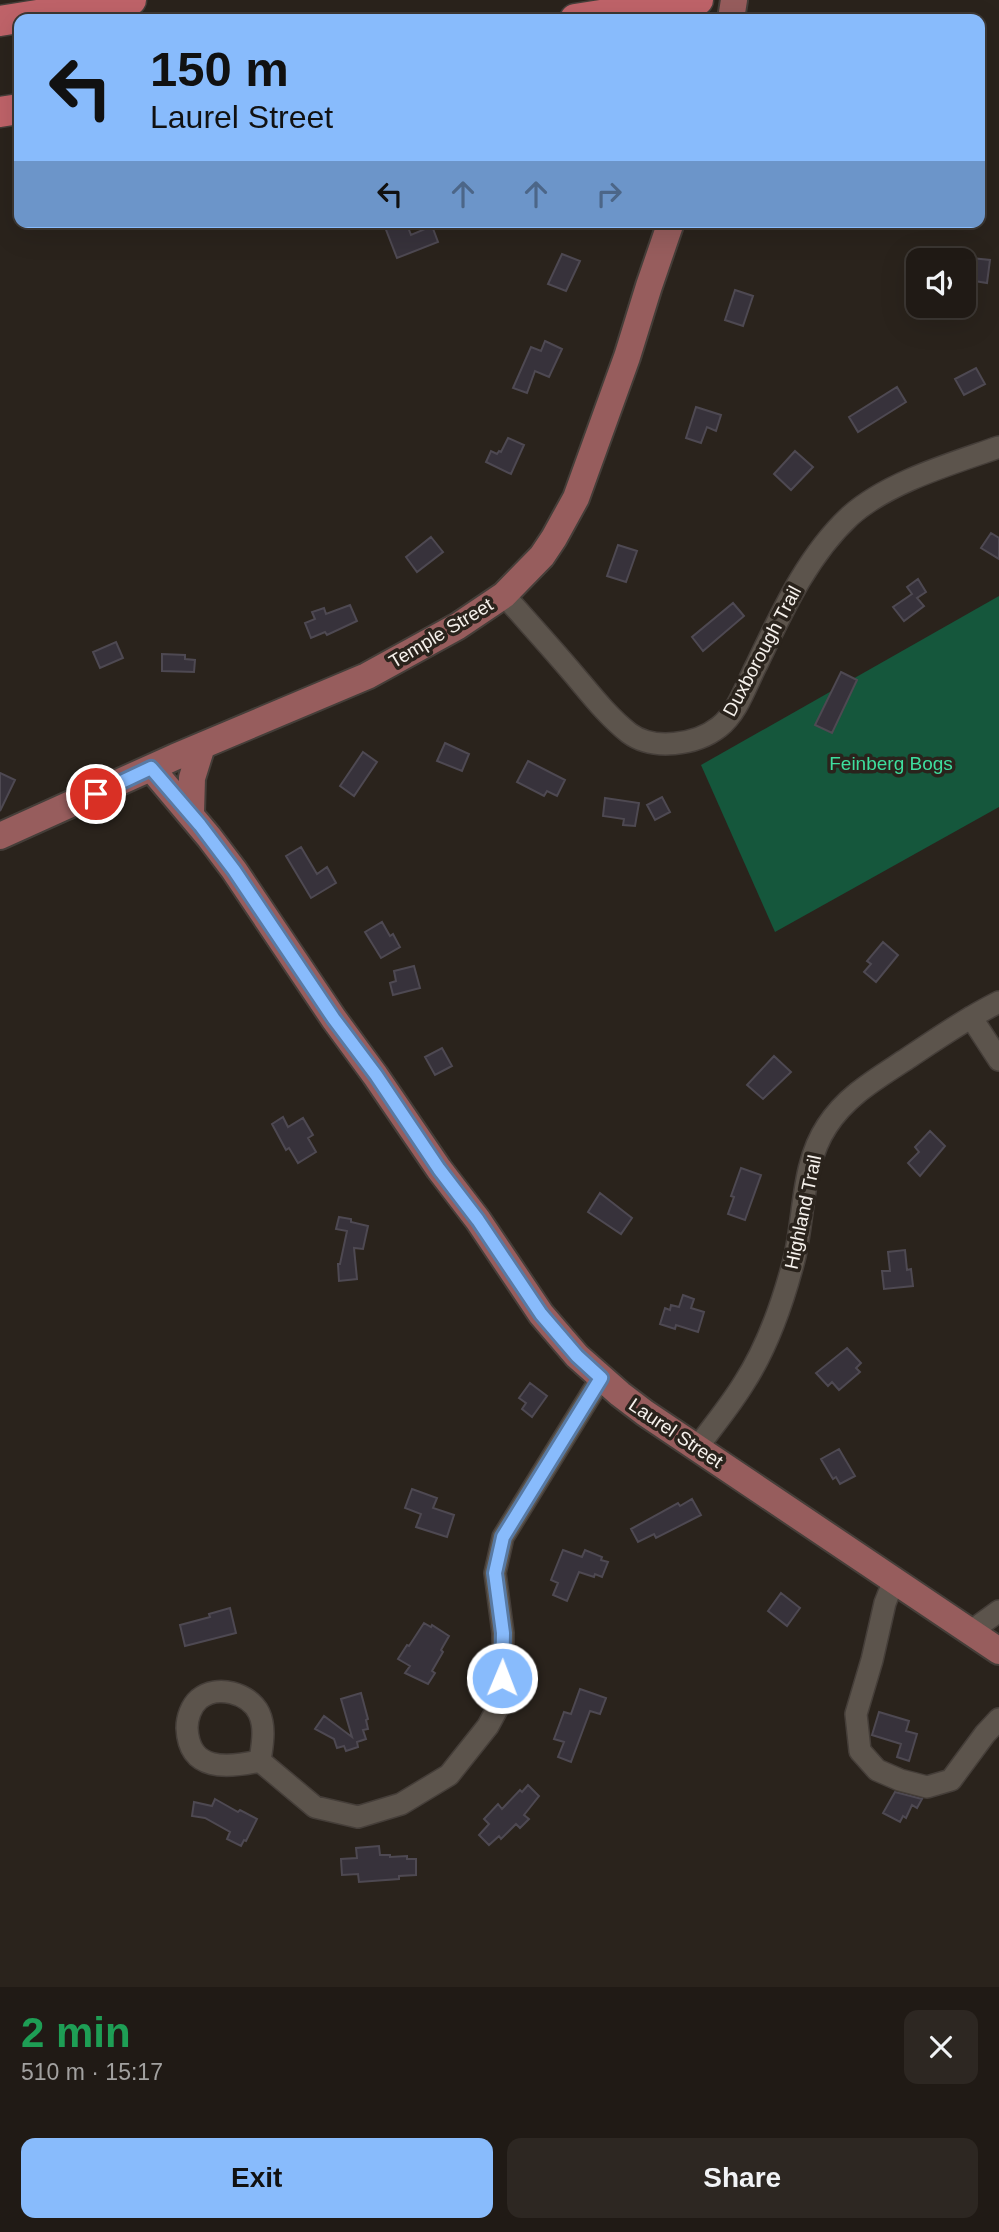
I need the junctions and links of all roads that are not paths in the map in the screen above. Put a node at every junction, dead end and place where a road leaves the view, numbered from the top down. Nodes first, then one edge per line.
1 (131, 0) edge
2 (698, 0) edge
3 (44, 14) edge
4 (608, 14) edge
5 (669, 228) edge
6 (999, 447) edge
7 (504, 595) junction
8 (202, 746) junction
9 (151, 768) junction
10 (191, 813) junction
11 (0, 836) edge
12 (999, 1002) edge
13 (971, 1017) junction
14 (999, 1060) edge
15 (601, 1378) junction
16 (697, 1448) junction
17 (894, 1580) junction
18 (999, 1611) edge
19 (970, 1632) junction
20 (999, 1651) edge
21 (999, 1719) edge
22 (260, 1761) dead end

1 - 3 highway
2 - 4 highway
5 - 7 main road, Temple Street
6 - 7 street, Duxborough Trail
7 - 8 main road, Temple Street
8 - 9 main road, Temple Street
8 - 10 main road
9 - 10 main road, Laurel Street
9 - 11 main road, Temple Street
10 - 15 main road, Laurel Street
12 - 13 street, Highland Trail
13 - 14 street
13 - 16 street, Highland Trail
15 - 16 main road, Laurel Street
15 - 22 street
16 - 17 main road, Laurel Street
17 - 19 main road, Laurel Street
17 - 21 street
18 - 19 street
19 - 20 main road, Laurel Street

